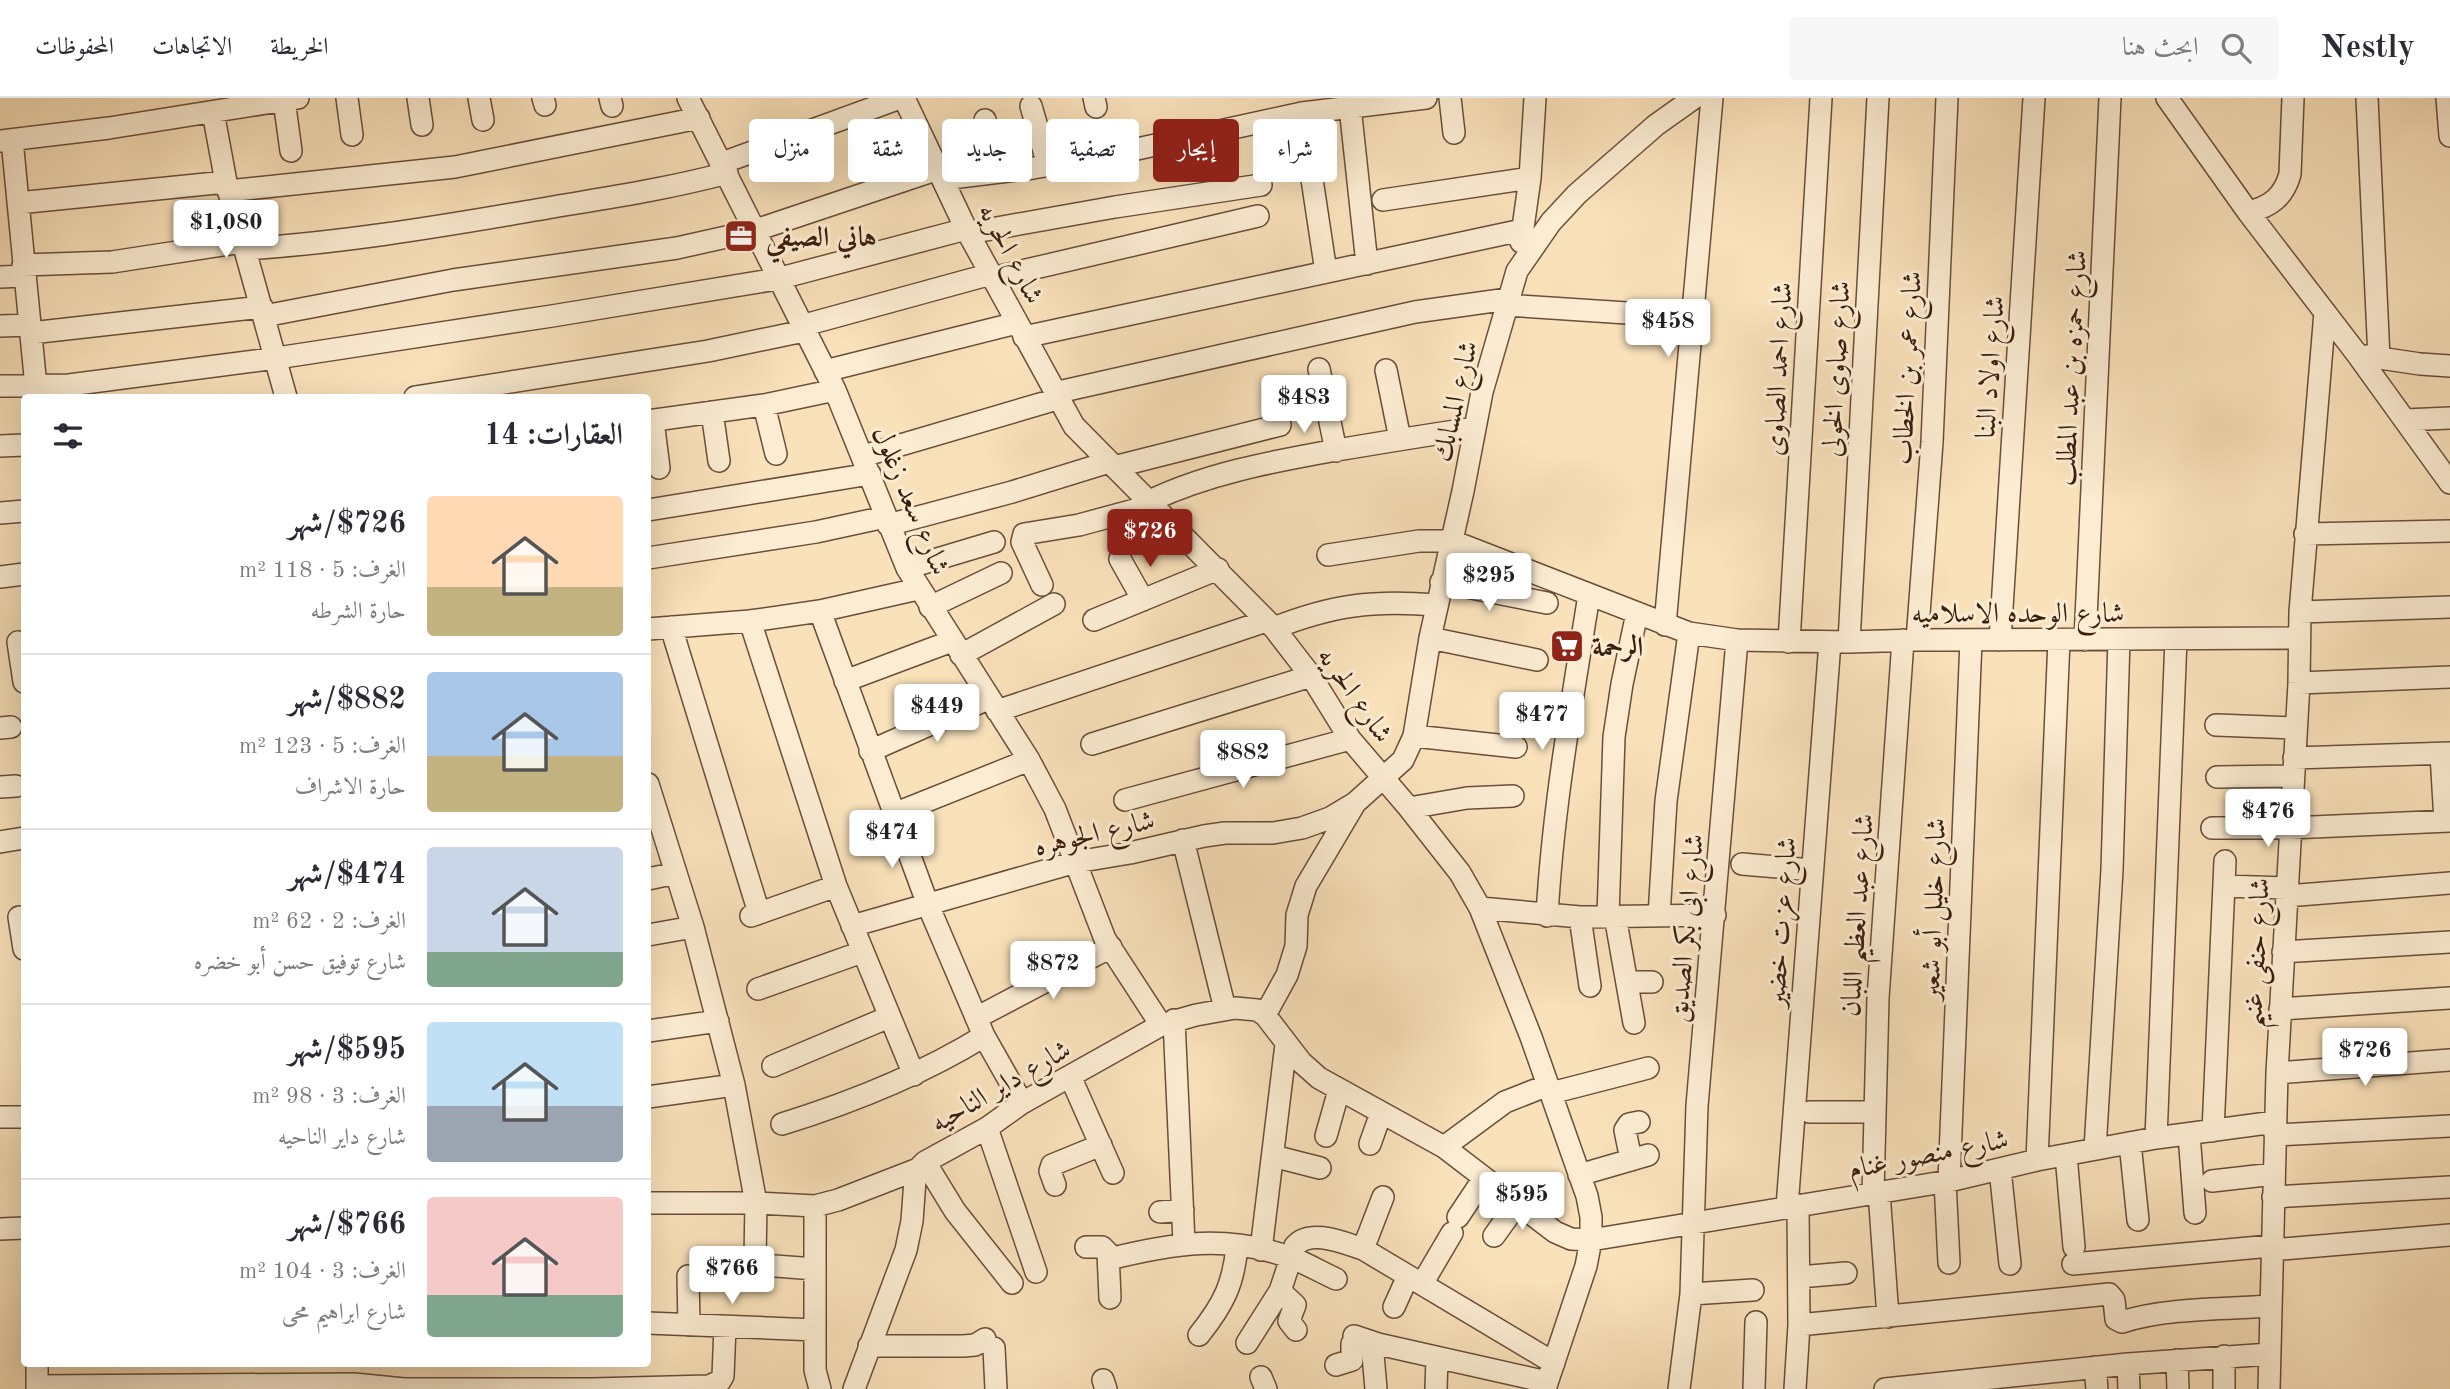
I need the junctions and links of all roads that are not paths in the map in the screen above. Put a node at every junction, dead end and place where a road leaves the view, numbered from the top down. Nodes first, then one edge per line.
1 (347, 98) edge
2 (418, 98) edge
3 (479, 98) edge
4 (688, 98) edge
5 (1450, 98) edge
6 (1535, 98) edge
7 (1691, 98) edge
8 (1712, 98) edge
9 (1821, 98) edge
10 (1878, 98) edge
11 (1947, 98) edge
12 (2034, 98) edge
13 (2110, 98) edge
14 (2167, 98) edge
15 (2293, 98) edge
16 (2367, 98) edge
17 (2446, 98) edge
18 (291, 99) edge
19 (906, 99) edge
20 (1416, 99) edge
21 (1031, 106) dead end
22 (1350, 107) junction
23 (213, 112) junction
24 (1302, 113) junction
25 (699, 118) junction
26 (482, 120) dead end
27 (422, 125) dead end
28 (1454, 133) dead end
29 (352, 135) dead end
30 (2450, 136) edge
31 (6, 141) edge
32 (1139, 149) edge
33 (290, 150) dead end
34 (1046, 158) edge
35 (725, 168) junction
36 (940, 174) junction
37 (1530, 178) junction
38 (1261, 185) dead end
39 (227, 187) junction
40 (1383, 201) dead end
41 (12, 212) edge
42 (2248, 212) junction
43 (1258, 216) dead end
44 (1522, 230) junction
45 (753, 231) junction
46 (968, 231) junction
47 (244, 246) junction
48 (1367, 264) junction
49 (24, 270) junction
50 (1517, 271) junction
51 (1326, 272) junction
52 (991, 276) junction
53 (0, 277) edge
54 (777, 279) junction
55 (1507, 302) junction
56 (263, 312) junction
57 (2325, 312) junction
58 (1642, 314) dead end
59 (0, 326) edge
60 (803, 328) junction
61 (31, 329) junction
62 (1021, 330) junction
63 (2357, 354) junction
64 (276, 358) junction
65 (2379, 358) junction
66 (2450, 366) edge
67 (1319, 369) dead end
68 (1386, 370) dead end
69 (825, 371) junction
70 (0, 386) edge
71 (835, 390) junction
72 (36, 391) edge
73 (285, 394) edge
74 (434, 394) edge
75 (1056, 396) junction
76 (764, 405) junction
77 (712, 412) junction
78 (2450, 418) edge
79 (2405, 420) junction
80 (651, 421) edge
81 (1280, 425) dead end
82 (651, 426) edge
83 (1475, 428) junction
84 (1400, 439) junction
85 (21, 445) edge
86 (0, 446) edge
87 (1336, 451) junction
88 (776, 454) dead end
89 (719, 461) dead end
90 (866, 465) junction
91 (1111, 465) junction
92 (659, 468) dead end
93 (2450, 483) edge
94 (1152, 503) junction
95 (651, 509) edge
96 (21, 511) edge
97 (0, 513) edge
98 (886, 521) junction
99 (2450, 531) edge
100 (2305, 534) junction
101 (1451, 541) junction
102 (994, 542) dead end
103 (1328, 555) dead end
104 (651, 558) edge
105 (1120, 559) dead end
106 (907, 568) junction
107 (1217, 569) junction
108 (1001, 573) dead end
109 (21, 574) edge
110 (0, 577) edge
111 (1441, 582) junction
112 (1042, 585) dead end
113 (918, 589) junction
114 (1589, 595) junction
115 (1143, 600) junction
116 (1054, 604) dead end
117 (1546, 604) dead end
118 (1436, 605) junction
119 (930, 607) junction
120 (2450, 607) edge
121 (820, 611) junction
122 (2300, 612) junction
123 (1637, 613) junction
124 (1094, 620) dead end
125 (750, 621) junction
126 (1270, 624) junction
127 (1665, 625) junction
128 (671, 626) junction
129 (651, 629) edge
130 (1689, 633) junction
131 (1430, 638) junction
132 (2299, 638) junction
133 (2119, 639) junction
134 (2176, 639) junction
135 (1737, 640) junction
136 (1910, 640) junction
137 (1971, 640) junction
138 (2000, 640) junction
139 (2059, 640) junction
140 (2085, 640) junction
141 (14, 642) edge
142 (1789, 642) junction
143 (1840, 642) junction
144 (956, 648) junction
145 (1537, 660) dead end
146 (21, 670) edge
147 (1311, 676) junction
148 (2450, 677) edge
149 (845, 681) junction
150 (2299, 683) junction
151 (992, 705) junction
152 (2216, 725) dead end
153 (2296, 728) junction
154 (1414, 736) junction
155 (1350, 739) junction
156 (1092, 744) dead end
157 (1516, 747) dead end
158 (870, 751) junction
159 (2446, 754) edge
160 (1029, 760) junction
161 (2294, 767) junction
162 (2217, 777) dead end
163 (1382, 779) junction
164 (651, 794) edge
165 (1513, 796) dead end
166 (1125, 800) dead end
167 (1355, 803) junction
168 (1409, 807) junction
169 (894, 814) junction
170 (2447, 821) edge
171 (2212, 828) dead end
172 (2290, 828) junction
173 (21, 838) edge
174 (1183, 840) junction
175 (0, 842) edge
176 (2225, 861) dead end
177 (1076, 862) junction
178 (1742, 864) dead end
179 (1812, 870) junction
180 (676, 873) junction
181 (651, 878) edge
182 (2450, 883) edge
183 (836, 886) junction
184 (2224, 886) junction
185 (2287, 892) junction
186 (928, 905) junction
187 (1479, 908) junction
188 (1715, 915) junction
189 (1547, 916) junction
190 (1612, 916) junction
191 (1659, 916) junction
192 (1580, 917) junction
193 (14, 918) edge
194 (852, 926) junction
195 (693, 927) junction
196 (651, 935) edge
197 (21, 940) edge
198 (2450, 942) edge
199 (1111, 947) junction
200 (2283, 952) junction
201 (862, 953) junction
202 (1627, 982) junction
203 (1652, 982) dead end
204 (1590, 986) dead end
205 (758, 989) dead end
206 (2450, 999) edge
207 (1226, 1009) junction
208 (2280, 1009) junction
209 (1265, 1015) junction
210 (889, 1017) junction
211 (718, 1021) junction
212 (1168, 1023) junction
213 (1634, 1023) dead end
214 (980, 1027) junction
215 (651, 1031) edge
216 (1286, 1044) junction
217 (2450, 1060) edge
218 (773, 1066) dead end
219 (1648, 1068) dead end
220 (2277, 1073) junction
221 (914, 1075) junction
222 (1070, 1076) junction
223 (734, 1085) junction
224 (1549, 1089) junction
225 (1339, 1090) junction
226 (651, 1097) edge
227 (1023, 1103) junction
228 (1810, 1112) dead end
229 (1874, 1112) junction
230 (1381, 1113) junction
231 (0, 1117) edge
232 (21, 1117) edge
233 (1639, 1122) dead end
234 (782, 1124) dead end
235 (2450, 1126) edge
236 (987, 1128) junction
237 (2275, 1129) junction
238 (2213, 1131) junction
239 (2189, 1134) junction
240 (1326, 1136) dead end
241 (2156, 1138) junction
242 (2130, 1143) junction
243 (1370, 1144) dead end
244 (1101, 1145) junction
245 (1444, 1147) junction
246 (2095, 1149) junction
247 (2066, 1155) junction
248 (1273, 1156) junction
249 (2036, 1160) junction
250 (922, 1166) junction
251 (1320, 1168) dead end
252 (2000, 1169) junction
253 (1113, 1173) dead end
254 (2274, 1174) junction
255 (1579, 1175) junction
256 (1485, 1178) junction
257 (1947, 1181) junction
258 (2212, 1181) dead end
259 (1055, 1185) dead end
260 (2450, 1186) edge
261 (1876, 1192) junction
262 (1383, 1197) dead end
263 (2273, 1197) junction
264 (651, 1203) edge
265 (756, 1203) junction
266 (1517, 1204) junction
267 (815, 1206) junction
268 (1792, 1206) junction
269 (1183, 1210) junction
270 (1160, 1212) dead end
271 (2195, 1213) dead end
272 (2138, 1220) dead end
273 (1693, 1222) junction
274 (21, 1227) edge
275 (0, 1229) edge
276 (2450, 1235) edge
277 (1493, 1236) dead end
278 (1591, 1240) junction
279 (1184, 1243) junction
280 (1237, 1245) junction
281 (1087, 1247) dead end
282 (2271, 1248) junction
283 (1363, 1249) junction
284 (1261, 1250) junction
285 (1292, 1258) junction
286 (1109, 1259) junction
287 (1949, 1263) dead end
288 (2010, 1264) dead end
289 (815, 1269) junction
290 (1036, 1272) dead end
291 (1846, 1273) dead end
292 (688, 1276) dead end
293 (1799, 1277) junction
294 (1336, 1279) dead end
295 (1415, 1280) junction
296 (1012, 1283) dead end
297 (1752, 1290) dead end
298 (1280, 1291) junction
299 (1691, 1294) junction
300 (1110, 1298) dead end
301 (2270, 1306) junction
302 (1394, 1307) dead end
303 (1888, 1317) junction
304 (1756, 1322) dead end
305 (651, 1323) edge
306 (689, 1325) junction
307 (1799, 1325) junction
308 (725, 1327) junction
309 (815, 1330) junction
310 (1296, 1330) dead end
311 (1199, 1335) dead end
312 (1363, 1340) junction
313 (1247, 1343) dead end
314 (869, 1346) junction
315 (2270, 1354) junction
316 (2224, 1356) junction
317 (1437, 1358) junction
318 (2177, 1360) junction
319 (2128, 1364) junction
320 (1336, 1365) dead end
321 (37, 1367) edge
322 (123, 1367) edge
323 (2095, 1367) junction
324 (2035, 1381) edge
325 (1548, 1382) edge
326 (123, 1385) junction
327 (327, 1386) edge
328 (1940, 1386) edge
329 (37, 1387) edge
330 (820, 1389) edge
331 (854, 1389) edge
332 (996, 1389) edge
333 (1376, 1389) edge
334 (1436, 1389) edge
335 (1679, 1389) edge
336 (1754, 1389) edge
337 (1795, 1389) edge
338 (1885, 1389) edge
339 (2097, 1389) edge
340 (2129, 1389) edge
341 (2178, 1389) edge
342 (2224, 1389) edge
343 (2269, 1389) edge

1 - 29 street
2 - 27 street
3 - 26 street
4 - 25 street, شارع سعد زغلول
5 - 28 street
6 - 37 street
7 - 50 street, شارع المسابك
8 - 127 street
9 - 142 street, شارع احمد الصاوى
10 - 143 street, شارع صاوى الخولى
11 - 136 street, شارع عمر بن الخطاب
12 - 138 street, شارع اولاد البنا
13 - 140 street, شارع حمزه بن عبد المطلب
14 - 42 street
15 - 42 street
16 - 65 street
17 - 30 street
18 - 23 street
18 - 33 street
19 - 35 street
19 - 36 street, شارع الحريه
20 - 22 street
21 - 34 street
22 - 24 street
22 - 48 street
23 - 31 street
23 - 39 street
24 - 32 street
24 - 51 street
25 - 35 street, شارع سعد زغلول
25 - 39 street
31 - 41 street
35 - 45 street, شارع سعد زغلول
35 - 47 street
36 - 45 street
36 - 46 street, شارع الحريه
37 - 40 street
37 - 44 street
38 - 46 street
39 - 41 street
39 - 47 street
41 - 49 street
42 - 57 street
43 - 52 street
44 - 48 street
44 - 50 street
45 - 54 street, شارع سعد زغلول
45 - 56 street
46 - 52 street, شارع الحريه
46 - 54 street
47 - 49 street
47 - 56 street
48 - 51 street
49 - 53 street
49 - 61 street
50 - 55 street, شارع المسابك
51 - 62 street
52 - 60 street
52 - 62 street, شارع الحريه
54 - 60 street, شارع سعد زغلول
54 - 64 street
55 - 58 street
55 - 75 street
55 - 83 street, شارع المسابك
56 - 61 street
56 - 64 street
57 - 63 street
57 - 100 street, شارع حنفى غنيم
59 - 61 street
60 - 69 street, شارع سعد زغلول
60 - 74 street
61 - 72 street
62 - 69 street
62 - 75 street, شارع الحريه
63 - 65 street
63 - 79 street
64 - 72 street
64 - 73 street
65 - 66 street
67 - 87 street
68 - 84 street
69 - 71 street, شارع سعد زغلول
70 - 72 street
71 - 76 street
71 - 90 street, شارع سعد زغلول
75 - 90 street
75 - 91 street, شارع الحريه
76 - 77 street
76 - 88 street
77 - 80 street
77 - 89 street
78 - 79 street
79 - 93 street
81 - 91 street
82 - 92 street
83 - 84 street
83 - 101 street, شارع المسابك
84 - 87 street
85 - 86 street
87 - 94 street
90 - 95 street
90 - 98 street, شارع سعد زغلول
91 - 94 street, شارع الحريه
91 - 98 street
94 - 107 street, شارع الحريه
94 - 112 street
96 - 97 street
98 - 104 street
98 - 106 street, شارع سعد زغلول
99 - 100 street
100 - 122 street, شارع حنفى غنيم
101 - 103 street
101 - 111 street, شارع المسابك
101 - 114 street, شارع الوحده الاسلاميه
102 - 106 street
105 - 115 street
106 - 113 street, شارع سعد زغلول
107 - 115 street
107 - 126 street, شارع الحريه
108 - 119 street
109 - 110 street
111 - 117 street
111 - 118 street, شارع المسابك
113 - 119 street, شارع سعد زغلول
113 - 121 street
114 - 123 street, شارع الوحده الاسلاميه
114 - 189 street
115 - 124 street
116 - 144 street
118 - 126 street
118 - 131 street, شارع المسابك
119 - 144 street, شارع سعد زغلول
120 - 122 street
121 - 125 street
121 - 149 street
122 - 132 street, شارع حنفى غنيم
123 - 127 street, شارع الوحده الاسلاميه
123 - 190 street
125 - 128 street
125 - 183 street
126 - 147 street, شارع الحريه
126 - 151 street
127 - 130 street, شارع الوحده الاسلاميه
128 - 129 street
128 - 183 street
130 - 135 street, شارع الوحده الاسلاميه
130 - 191 street
131 - 145 street
131 - 154 street, شارع المسابك
132 - 134 street, شارع الوحده الاسلاميه
132 - 150 street, شارع حنفى غنيم
133 - 134 street, شارع الوحده الاسلاميه
133 - 140 street, شارع الوحده الاسلاميه
133 - 246 street
134 - 241 street
135 - 142 street, شارع الوحده الاسلاميه
135 - 188 street, شارع ابى بكر الصديق
136 - 137 street, شارع الوحده الاسلاميه
136 - 143 street, شارع الوحده الاسلاميه
136 - 229 street, شارع عبد العظيم اللبان
137 - 138 street, شارع الوحده الاسلاميه
137 - 257 street, شارع خليل أبو شعير
138 - 139 street, شارع الوحده الاسلاميه
139 - 140 street, شارع الوحده الاسلاميه
139 - 249 street
141 - 146 street
142 - 143 street, شارع الوحده الاسلاميه
143 - 179 street, شارع عزت خضير
144 - 149 street
144 - 151 street, شارع سعد زغلول
147 - 155 street, شارع الحريه
147 - 156 street
148 - 150 street
149 - 158 street
150 - 153 street, شارع حنفى غنيم
151 - 158 street
151 - 160 street, شارع سعد زغلول
152 - 153 street
153 - 161 street, شارع حنفى غنيم
154 - 157 street
154 - 163 street, شارع المسابك
155 - 163 street, شارع الحريه
155 - 166 street
158 - 169 street
159 - 161 street
159 - 170 street
160 - 169 street
160 - 177 street, شارع سعد زغلول
161 - 162 street
161 - 172 street, شارع حنفى غنيم
163 - 167 street, شارع الجوهره
163 - 168 street, شارع الحريه
164 - 180 street
165 - 168 street
167 - 174 street, شارع الجوهره
167 - 209 street
168 - 187 street, شارع الحريه
169 - 186 street
170 - 172 street
171 - 172 street
172 - 185 street, شارع حنفى غنيم
173 - 175 street
174 - 177 street, شارع الجوهره
174 - 207 street
176 - 184 street
177 - 186 street, شارع الجوهره
177 - 199 street, شارع سعد زغلول
178 - 179 street
179 - 268 street, شارع عزت خضير
180 - 181 street
180 - 195 street
182 - 185 street
183 - 194 street
184 - 185 street
184 - 238 street
185 - 200 street, شارع حنفى غنيم
186 - 194 street, شارع الجوهره
186 - 214 street
187 - 189 street
187 - 224 street, شارع الحريه
188 - 191 street
188 - 273 street, شارع ابى بكر الصديق
189 - 192 street
190 - 191 street
190 - 192 street
190 - 202 street
192 - 204 street
193 - 197 street
194 - 201 street
195 - 196 street
195 - 211 street
198 - 200 street
199 - 212 street, شارع سعد زغلول
199 - 214 street
200 - 208 street, شارع حنفى غنيم
201 - 205 street
201 - 210 street
202 - 203 street
202 - 213 street
206 - 208 street
207 - 209 street, شارع داير الناحيه
207 - 212 street, شارع داير الناحيه
208 - 220 street, شارع حنفى غنيم
209 - 216 street
210 - 218 street
210 - 221 street
211 - 215 street
211 - 223 street
212 - 222 street, شارع داير الناحيه
212 - 269 street
214 - 221 street
214 - 227 street
216 - 225 street
216 - 248 street
217 - 220 street
219 - 224 street
220 - 237 street, شارع حنفى غنيم
221 - 234 street
222 - 227 street, شارع داير الناحيه
222 - 244 street
223 - 226 street
223 - 265 street
224 - 245 street
224 - 255 street, شارع الحريه
225 - 230 street
225 - 240 street
227 - 236 street, شارع داير الناحيه
228 - 229 street
229 - 261 street, شارع عبد العظيم اللبان
230 - 243 street
230 - 245 street
231 - 232 street
233 - 255 street
235 - 237 street, شارع منصور غنام
236 - 250 street, شارع داير الناحيه
236 - 290 street
237 - 238 street, شارع منصور غنام
237 - 254 street, شارع حنفى غنيم
238 - 239 street, شارع منصور غنام
239 - 241 street, شارع منصور غنام
239 - 271 street
241 - 242 street, شارع منصور غنام
242 - 246 street, شارع منصور غنام
242 - 272 street
244 - 253 street
244 - 259 street
245 - 256 street
246 - 247 street, شارع منصور غنام
247 - 249 street, شارع منصور غنام
247 - 282 street
248 - 251 street
248 - 284 street
249 - 252 street, شارع منصور غنام
250 - 267 street
250 - 296 street
250 - 314 street, شارع داير الناحيه
252 - 257 street, شارع منصور غنام
252 - 288 street
254 - 258 street
254 - 263 street, شارع حنفى غنيم
255 - 278 street, شارع الحريه
256 - 266 street
256 - 295 street
257 - 261 street, شارع منصور غنام
257 - 287 street, شارع خليل أبو شعير
260 - 263 street
261 - 268 street, شارع منصور غنام
261 - 303 street
262 - 283 street
263 - 282 street, شارع حنفى غنيم
264 - 265 street
265 - 267 street
265 - 289 street
266 - 277 street
266 - 278 street
267 - 289 street
268 - 273 street, شارع منصور غنام
268 - 293 street, شارع عزت خضير
269 - 270 street
269 - 279 street
273 - 278 street, شارع منصور غنام
273 - 299 street, شارع ابى بكر الصديق
274 - 275 street
276 - 282 street
278 - 325 street, شارع الحريه
279 - 280 street
279 - 286 street
280 - 284 street
280 - 311 street
281 - 286 street
282 - 301 street, شارع حنفى غنيم
283 - 285 street
283 - 295 street
284 - 285 street
285 - 294 street
285 - 298 street
286 - 300 street
289 - 309 street
291 - 293 street
292 - 306 street
293 - 307 street, شارع عزت خضير
295 - 302 street
295 - 325 street
297 - 299 street
298 - 310 street
298 - 313 street
299 - 335 street, شارع ابى بكر الصديق
301 - 303 street
301 - 315 street, شارع حنفى غنيم
303 - 307 street
304 - 336 street
305 - 306 street
306 - 308 street
307 - 337 street, شارع عزت خضير
308 - 309 street
308 - 327 street
309 - 330 street
312 - 317 street
312 - 320 street
312 - 333 street
314 - 331 street, شارع داير الناحيه
314 - 332 street
315 - 316 street
315 - 343 street, شارع حنفى غنيم
316 - 318 street
316 - 342 street
317 - 325 street
317 - 334 street
318 - 319 street
318 - 341 street
319 - 323 street
319 - 340 street
321 - 329 street
322 - 326 street
323 - 324 street
323 - 339 street
324 - 328 street
326 - 327 street
326 - 329 street
328 - 338 street

